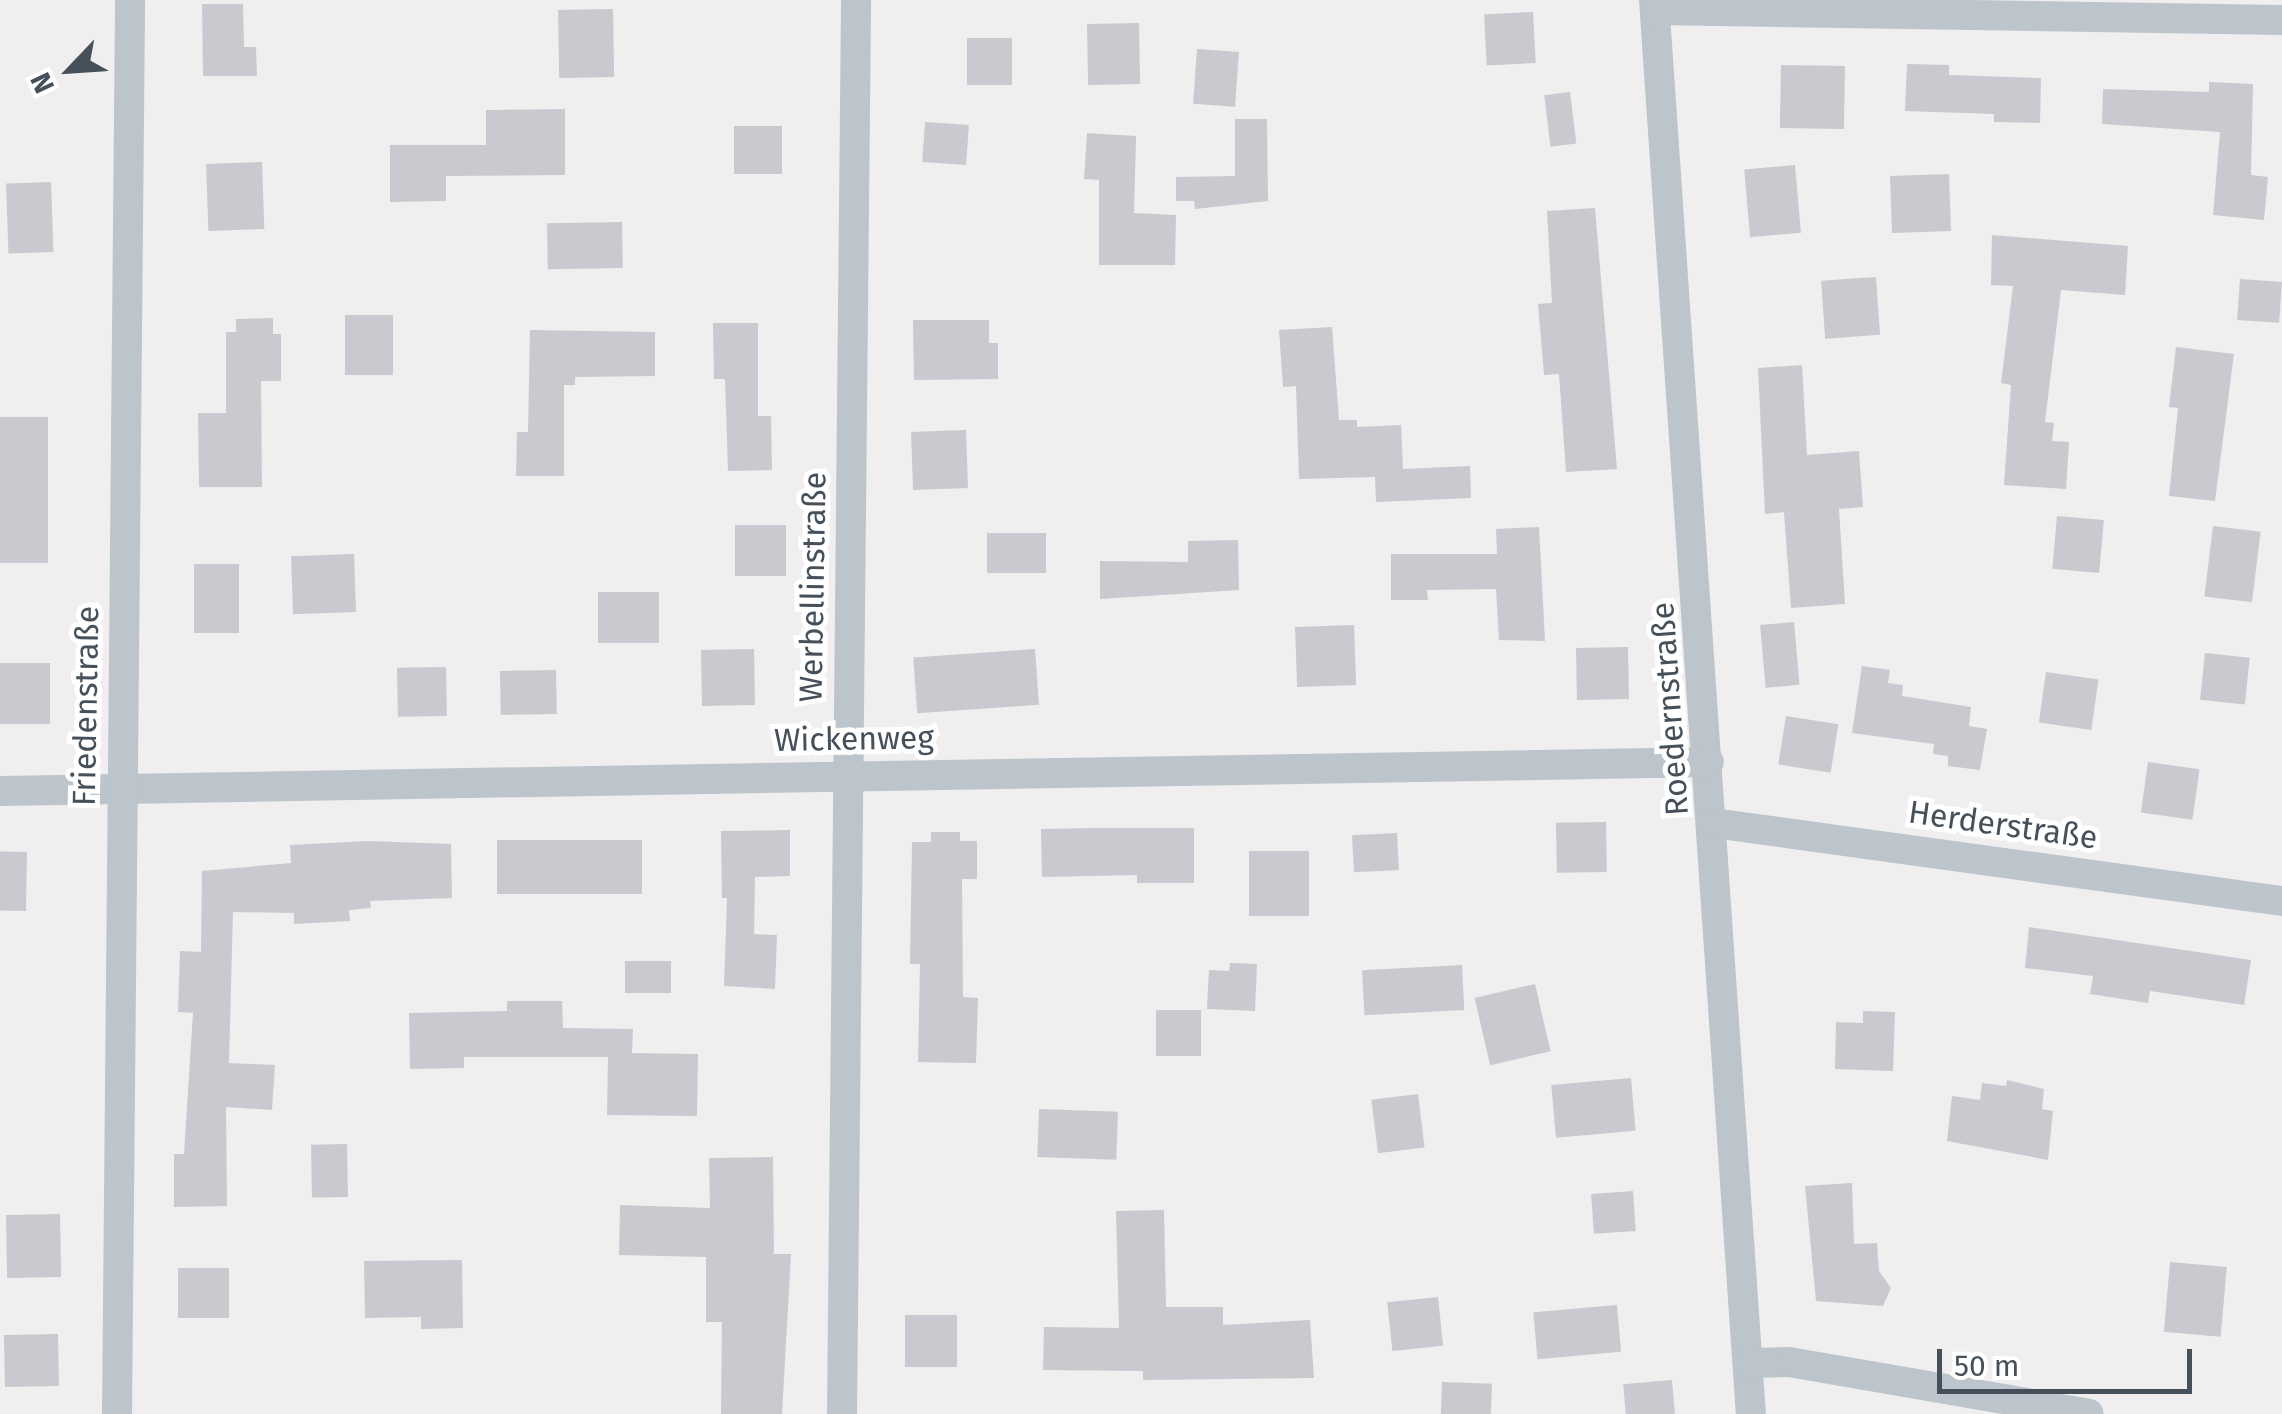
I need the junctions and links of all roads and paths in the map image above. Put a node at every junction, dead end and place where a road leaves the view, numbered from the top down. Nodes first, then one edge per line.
1 (130, 0) edge
2 (856, 0) edge
3 (1654, 5) edge
4 (2282, 20) edge
5 (1708, 762) junction
6 (846, 774) junction
7 (120, 790) junction
8 (0, 791) edge
9 (1713, 822) junction
10 (2282, 896) edge
11 (1749, 1363) junction
12 (117, 1414) edge
13 (842, 1414) edge
14 (1752, 1414) edge
15 (2090, 1414) edge

1 - 7 street, Friedenstraße
2 - 6 street, Werbellinstraße
3 - 4 street
3 - 5 street, Roedernstraße
5 - 6 street, Wickenweg
5 - 9 street, Roedernstraße
6 - 7 street, Wickenweg
6 - 13 street, Werbellinstraße
7 - 8 street, Wickenweg
7 - 12 street, Friedenstraße
9 - 10 street, Herderstraße
9 - 11 street, Roedernstraße
11 - 14 street, Roedernstraße
11 - 15 street

